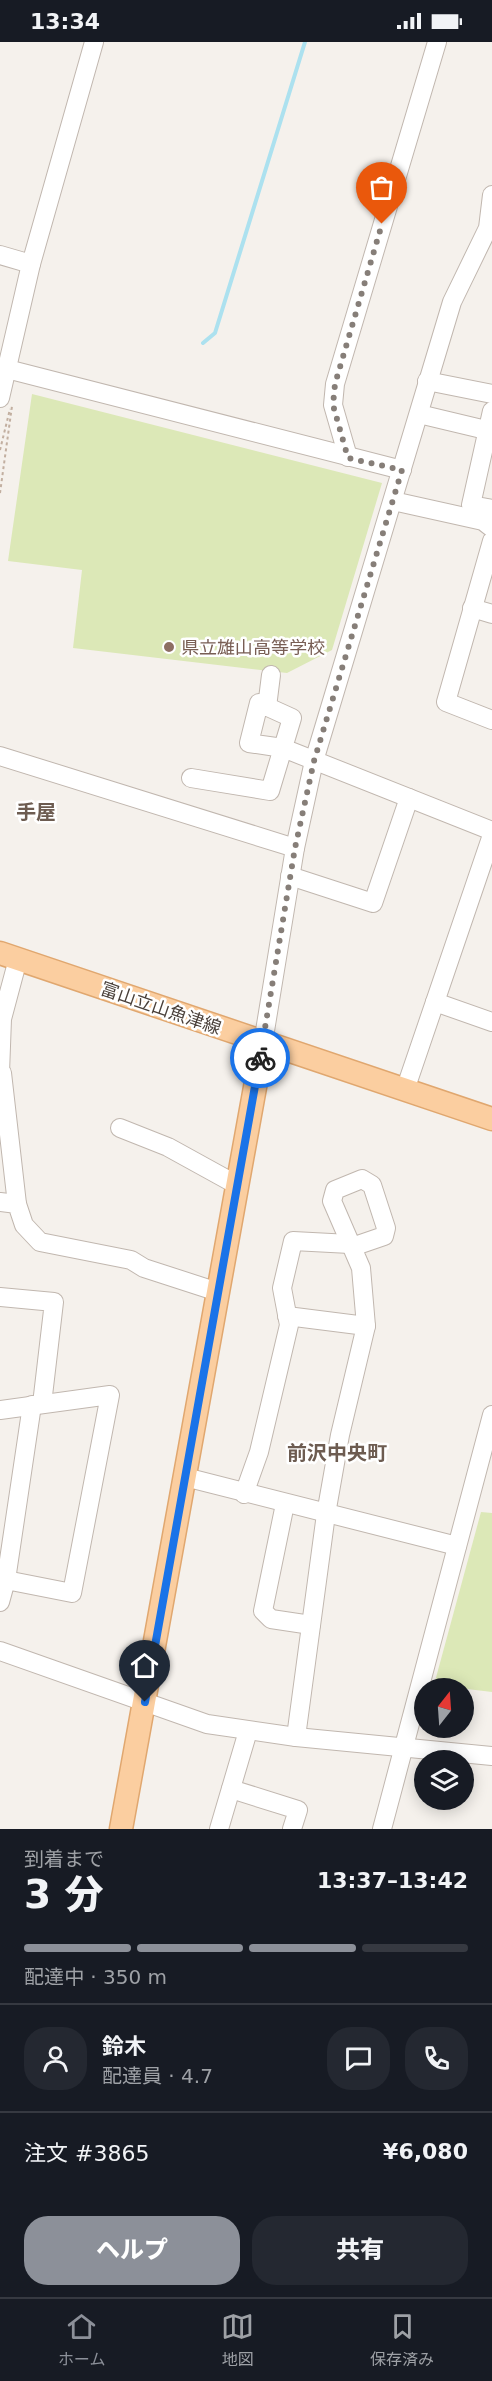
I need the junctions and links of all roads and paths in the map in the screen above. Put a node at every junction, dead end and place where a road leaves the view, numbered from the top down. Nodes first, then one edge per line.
1 (94, 42) edge
2 (436, 42) edge
3 (492, 195) edge
4 (0, 255) edge
5 (31, 264) junction
6 (14, 376) junction
7 (427, 381) junction
8 (492, 394) edge
9 (0, 398) edge
10 (492, 411) edge
11 (419, 414) junction
12 (487, 439) edge
13 (0, 450) edge
14 (348, 458) junction
15 (402, 470) junction
16 (485, 475) edge
17 (0, 493) edge
18 (393, 501) junction
19 (492, 509) edge
20 (492, 528) edge
21 (492, 541) edge
22 (472, 608) junction
23 (492, 614) edge
24 (271, 675) dead end
25 (267, 707) junction
26 (492, 720) edge
27 (283, 748) junction
28 (0, 756) edge
29 (314, 761) junction
30 (191, 778) dead end
31 (409, 798) junction
32 (492, 833) edge
33 (295, 848) junction
34 (290, 876) junction
35 (9, 956) edge
36 (435, 1002) junction
37 (492, 1022) edge
38 (263, 1043) junction
39 (1, 1073) edge
40 (405, 1090) junction
41 (492, 1119) edge
42 (120, 1128) dead end
43 (237, 1185) junction
44 (9, 1203) edge
45 (218, 1292) junction
46 (0, 1297) edge
47 (287, 1316) junction
48 (366, 1326) junction
49 (37, 1405) junction
50 (0, 1410) edge
51 (492, 1415) edge
52 (185, 1478) junction
53 (244, 1494) junction
54 (285, 1504) junction
55 (326, 1514) junction
56 (457, 1546) junction
57 (6, 1580) junction
58 (0, 1602) edge
59 (311, 1625) junction
60 (0, 1651) edge
61 (145, 1702) junction
62 (248, 1731) junction
63 (296, 1737) junction
64 (404, 1748) junction
65 (492, 1756) edge
66 (231, 1789) junction
67 (121, 1829) edge
68 (219, 1829) edge
69 (292, 1829) edge
70 (382, 1829) edge

1 - 5 street
2 - 14 street
3 - 7 street
4 - 5 street
5 - 6 street
6 - 9 street
6 - 13 path
6 - 14 street
6 - 17 path
7 - 8 street
7 - 11 street
10 - 12 street
11 - 12 street
11 - 15 street
12 - 16 street
14 - 15 street
15 - 18 street
16 - 19 street
18 - 20 street
18 - 29 street
21 - 22 street
22 - 23 street
22 - 26 street
24 - 25 street
25 - 27 street
25 - 27 street
27 - 29 street
27 - 30 street
28 - 33 street
29 - 31 street
29 - 33 street
31 - 32 street
31 - 34 street
32 - 36 street
33 - 34 street
34 - 38 street
35 - 38 main road, 富山立山魚津線
35 - 39 street
36 - 37 street
36 - 40 street
38 - 40 main road, 富山立山魚津線
38 - 43 main road
39 - 44 street
40 - 41 main road, 富山立山魚津線
42 - 43 street
43 - 45 main road
44 - 45 street
45 - 52 main road
46 - 49 street
47 - 48 street
47 - 48 street
47 - 53 street
48 - 55 street
49 - 50 street
49 - 57 street
49 - 57 street
51 - 56 street
52 - 53 street
52 - 61 main road
53 - 54 street
54 - 55 street
54 - 59 street
55 - 56 street
55 - 59 street
56 - 64 street
57 - 58 street
59 - 63 street
60 - 61 street
61 - 62 street
61 - 67 main road
62 - 63 street
62 - 66 street
63 - 64 street
64 - 65 street
64 - 70 street
66 - 68 street
66 - 69 street

